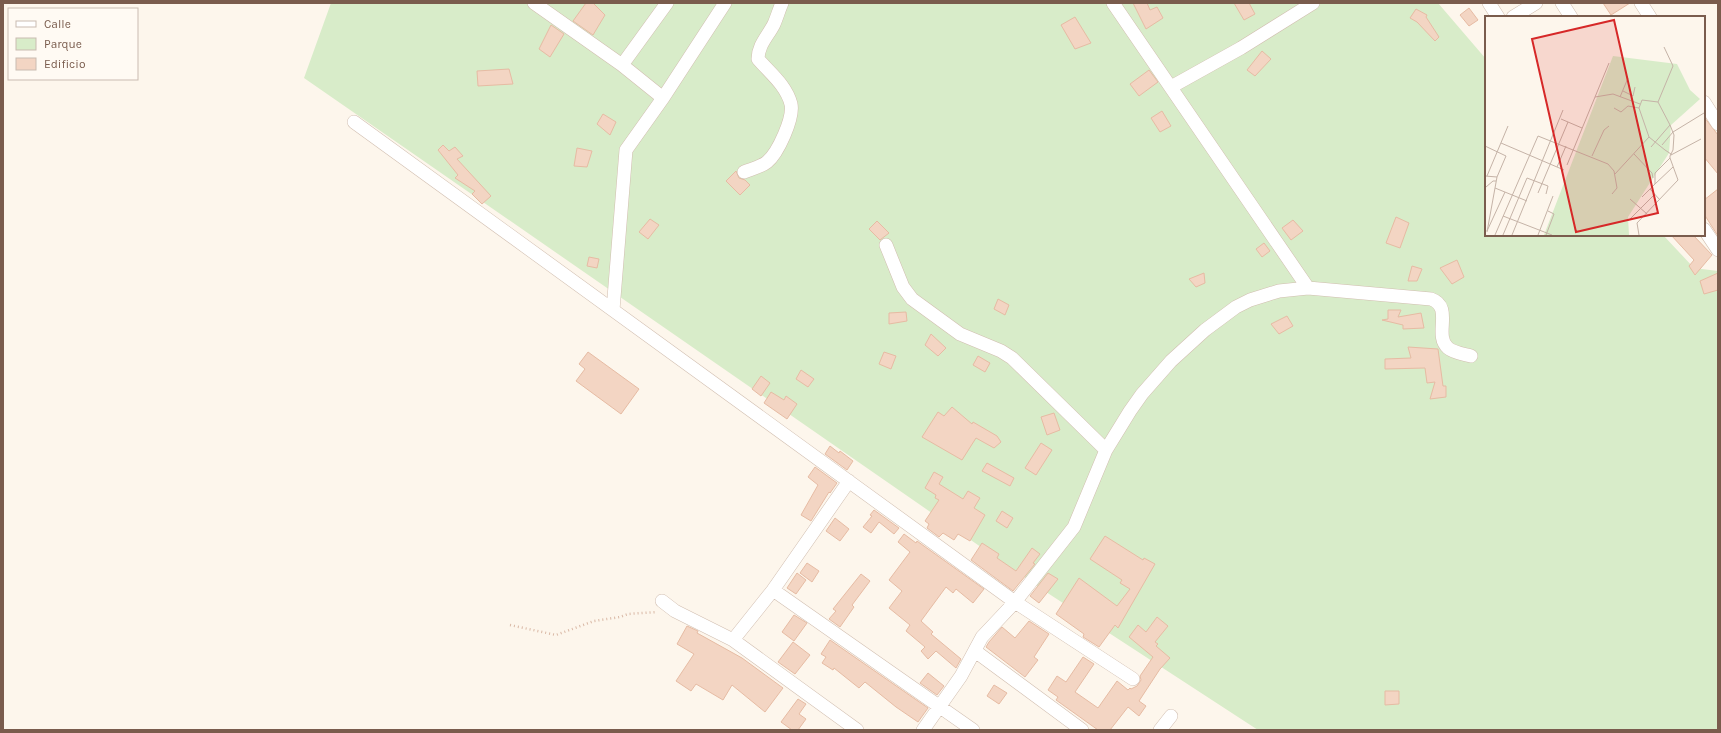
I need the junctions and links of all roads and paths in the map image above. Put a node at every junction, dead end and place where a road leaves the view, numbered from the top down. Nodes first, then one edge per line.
1 (534, 3) edge
2 (667, 3) edge
3 (725, 3) edge
4 (782, 3) edge
5 (1112, 3) edge
6 (1313, 3) edge
7 (1489, 3) edge
8 (1536, 3) edge
9 (1562, 3) edge
10 (1641, 3) edge
11 (1497, 16) edge
12 (1515, 16) edge
13 (1570, 16) edge
14 (1649, 16) edge
15 (622, 65) junction
16 (1171, 87) junction
17 (663, 98) junction
18 (1705, 104) edge
19 (354, 122) dead end
20 (1718, 124) edge
21 (744, 172) dead end
22 (1705, 230) edge
23 (886, 245) dead end
24 (1718, 250) edge
25 (1308, 288) junction
26 (613, 310) junction
27 (1471, 356) dead end
28 (1106, 450) junction
29 (849, 481) junction
30 (774, 590) junction
31 (662, 602) dead end
32 (1015, 602) junction
33 (675, 611) junction
34 (510, 625) dead end
35 (733, 640) junction
36 (974, 651) junction
37 (1133, 679) dead end
38 (940, 707) junction
39 (1171, 716) dead end
40 (857, 730) edge
41 (923, 730) edge
42 (973, 730) edge
43 (1082, 730) edge
44 (1160, 730) edge

1 - 15 street
2 - 15 street
3 - 17 street
4 - 21 street
5 - 16 street
6 - 16 street
7 - 11 street
8 - 12 street
9 - 13 street
10 - 14 street
15 - 17 street
16 - 25 street
17 - 26 street
18 - 20 street
19 - 26 street
22 - 24 street
23 - 28 street
25 - 27 street
25 - 28 street
26 - 29 street
28 - 32 street
29 - 30 street
29 - 32 street
30 - 35 street
30 - 38 street
31 - 33 street
32 - 36 street
32 - 37 street
33 - 34 path
33 - 35 street
35 - 40 street
36 - 38 street
36 - 43 street
38 - 41 street
38 - 42 street
39 - 44 street

